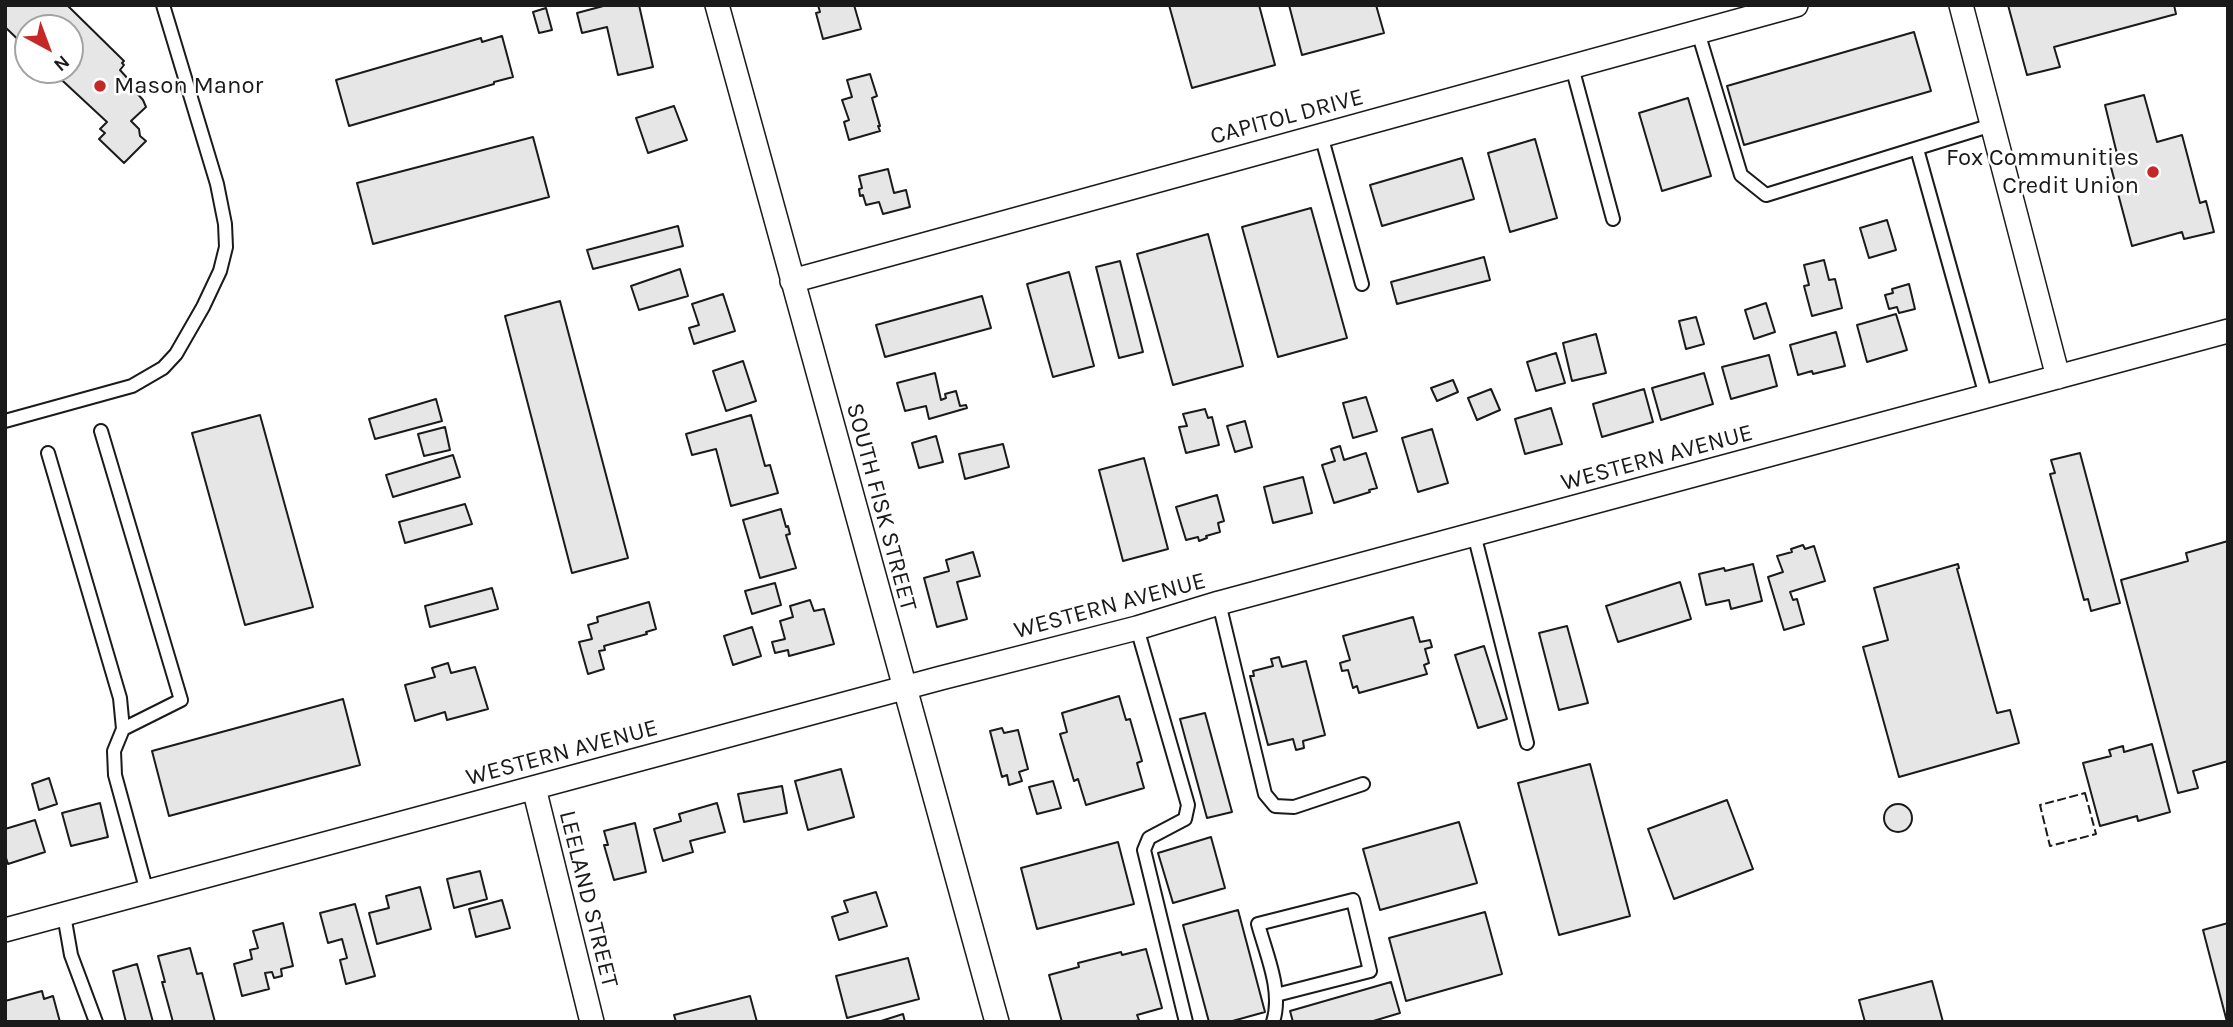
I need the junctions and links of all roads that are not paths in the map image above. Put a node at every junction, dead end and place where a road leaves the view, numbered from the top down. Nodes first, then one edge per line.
1 (163, 5) edge
2 (717, 5) edge
3 (1796, 5) edge
4 (1961, 5) edge
5 (1698, 32) junction
6 (1572, 66) junction
7 (1992, 125) junction
8 (1321, 135) junction
9 (1917, 149) junction
10 (1613, 219) dead end
11 (792, 281) junction
12 (1362, 284) dead end
13 (2228, 331) edge
14 (2058, 377) junction
15 (1986, 396) junction
16 (5, 421) edge
17 (102, 431) dead end
18 (48, 453) dead end
19 (1474, 534) junction
20 (1219, 603) junction
21 (1137, 628) junction
22 (904, 688) junction
23 (123, 729) junction
24 (1528, 743) dead end
25 (1363, 784) dead end
26 (534, 788) junction
27 (147, 892) junction
28 (64, 915) junction
29 (5, 930) edge
30 (1276, 995) junction
31 (96, 1022) edge
32 (592, 1022) edge
33 (997, 1022) edge
34 (1186, 1022) edge
35 (1273, 1022) edge

1 - 16 lane
2 - 11 street, SOUTH FISK STREET
3 - 5 street, CAPITOL DRIVE
4 - 7 street
5 - 6 street, CAPITOL DRIVE
5 - 9 lane
6 - 8 street, CAPITOL DRIVE
6 - 10 lane
7 - 9 lane
7 - 14 street
8 - 11 street, CAPITOL DRIVE
8 - 12 lane
9 - 15 lane
11 - 22 street, SOUTH FISK STREET
13 - 14 street, WESTERN AVENUE
14 - 15 street, WESTERN AVENUE
15 - 19 street, WESTERN AVENUE
17 - 23 lane
18 - 23 lane
19 - 20 street, WESTERN AVENUE
19 - 24 lane
20 - 21 street, WESTERN AVENUE
20 - 25 lane
21 - 22 street, WESTERN AVENUE
21 - 34 lane
22 - 26 street, WESTERN AVENUE
22 - 33 street, SOUTH FISK STREET
23 - 27 lane
26 - 27 street, WESTERN AVENUE
26 - 32 street, LEELAND STREET
27 - 28 street, WESTERN AVENUE
28 - 29 street, WESTERN AVENUE
28 - 31 lane
30 - 30 lane
30 - 35 lane

